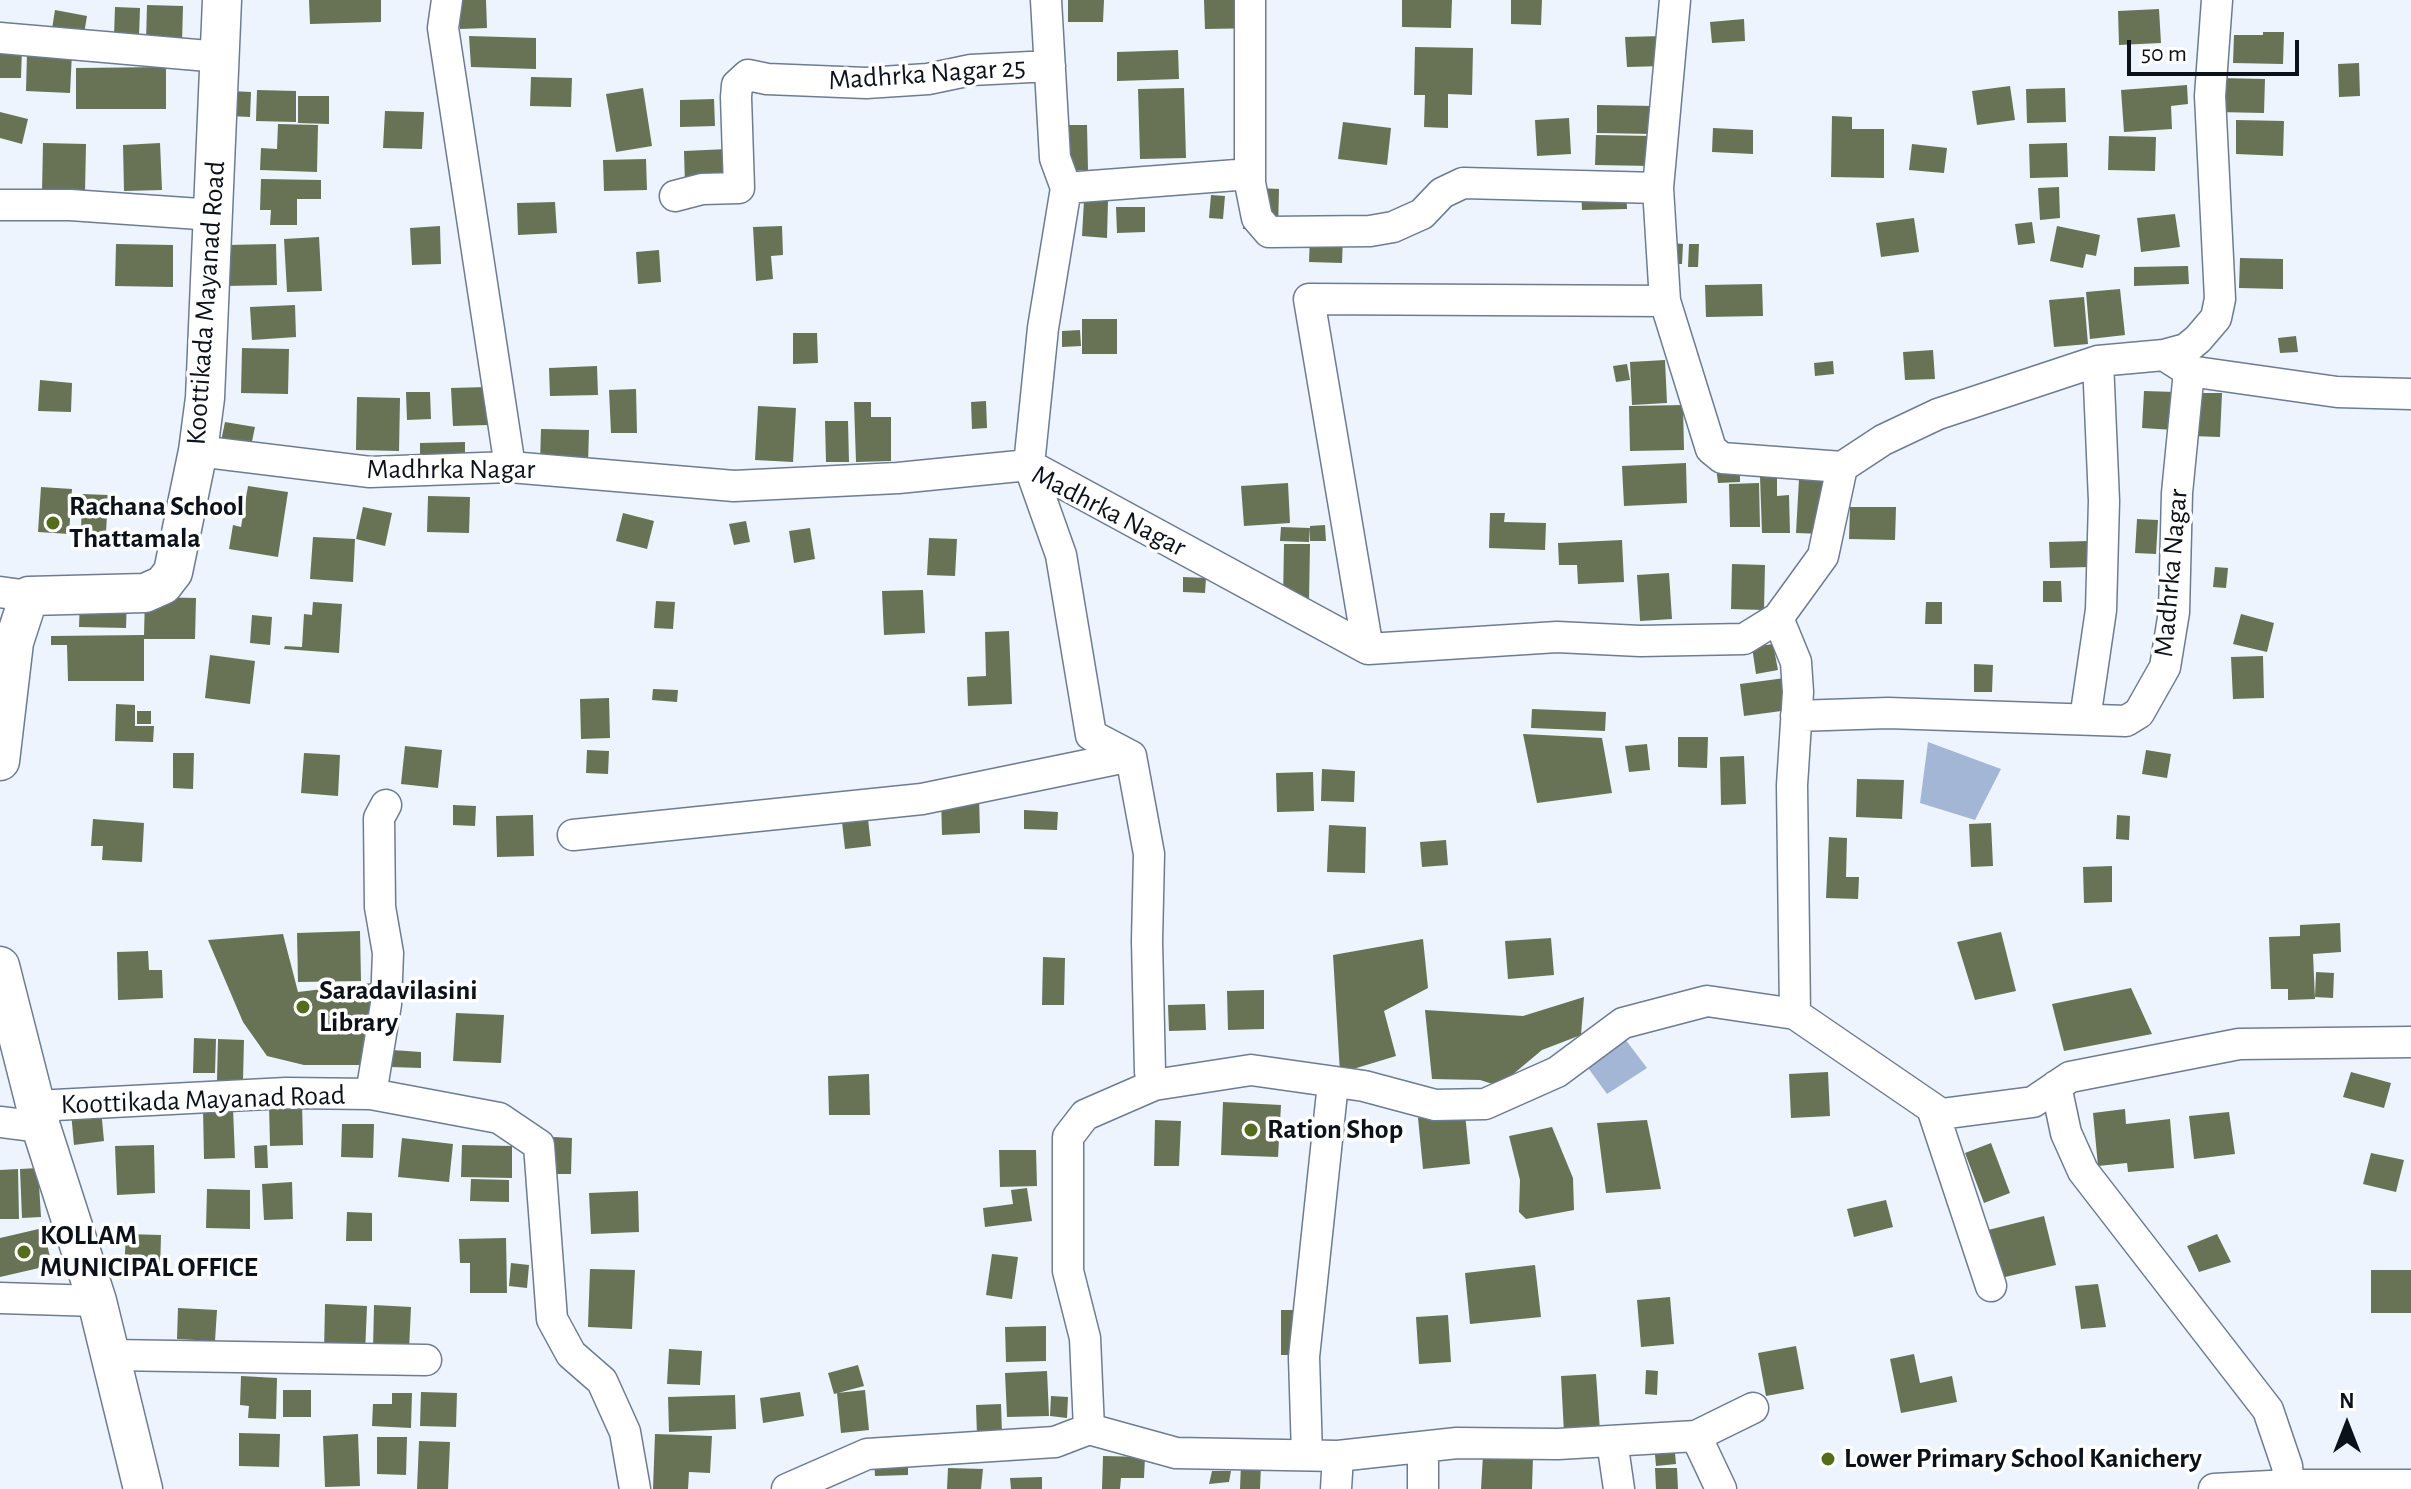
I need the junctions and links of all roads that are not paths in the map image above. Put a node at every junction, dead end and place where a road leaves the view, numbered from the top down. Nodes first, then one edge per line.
1 (222, 0) edge
2 (447, 0) edge
3 (1046, 0) edge
4 (1250, 0) edge
5 (1675, 0) edge
6 (2217, 0) edge
7 (0, 38) edge
8 (220, 57) junction
9 (1050, 66) junction
10 (1250, 174) junction
11 (1066, 188) junction
12 (1658, 188) junction
13 (675, 196) dead end
14 (0, 205) edge
15 (214, 215) junction
16 (1665, 301) junction
17 (2164, 355) junction
18 (2098, 361) junction
19 (2189, 371) junction
20 (2411, 394) edge
21 (198, 451) junction
22 (1029, 465) junction
23 (510, 467) junction
24 (1842, 467) junction
25 (15, 594) edge
26 (1778, 618) junction
27 (1368, 649) junction
28 (1796, 716) junction
29 (2085, 719) junction
30 (1131, 756) junction
31 (0, 761) edge
32 (386, 805) dead end
33 (573, 835) dead end
34 (0, 966) edge
35 (1795, 1014) junction
36 (2411, 1042) edge
37 (1159, 1083) junction
38 (1333, 1083) junction
39 (2056, 1086) junction
40 (371, 1094) junction
41 (1932, 1108) junction
42 (38, 1116) junction
43 (0, 1122) edge
44 (1991, 1286) dead end
45 (0, 1298) edge
46 (97, 1301) junction
47 (111, 1355) junction
48 (426, 1360) dead end
49 (1753, 1408) dead end
50 (1089, 1429) junction
51 (1696, 1436) junction
52 (1612, 1441) junction
53 (1423, 1447) junction
54 (1307, 1455) junction
55 (1338, 1456) junction
56 (2289, 1485) junction
57 (2411, 1485) edge
58 (143, 1489) edge
59 (635, 1489) edge
60 (787, 1489) edge
61 (1336, 1489) edge
62 (1423, 1489) edge
63 (1619, 1489) edge
64 (1721, 1489) edge
65 (2214, 1489) edge

1 - 8 main road, Koottikada Mayanad Road
2 - 23 street
3 - 9 street
4 - 10 street
5 - 12 street
6 - 17 street
7 - 8 street
8 - 15 main road, Koottikada Mayanad Road
9 - 11 street
9 - 13 street, Madhrka Nagar 25
10 - 11 street
10 - 12 street
11 - 22 street
12 - 16 street
14 - 15 street
15 - 21 main road, Koottikada Mayanad Road
16 - 24 street
16 - 27 street
17 - 18 street
17 - 19 street
18 - 24 street
18 - 29 street
19 - 20 street
19 - 29 street, Madhrka Nagar
21 - 23 street, Madhrka Nagar
21 - 25 main road, Koottikada Mayanad Road
22 - 23 street, Madhrka Nagar
22 - 27 street, Madhrka Nagar
22 - 30 street
24 - 26 street
25 - 31 main road, Koottikada Mayanad Road
26 - 27 street
26 - 28 street
28 - 29 street, Madhrka Nagar
28 - 35 street
30 - 33 street
30 - 37 street
32 - 40 street
34 - 42 main road, Koottikada Mayanad Road
35 - 38 street
35 - 41 street
36 - 39 street
37 - 38 street
37 - 50 street
38 - 54 street
39 - 41 street
39 - 56 street
40 - 42 street, Koottikada Mayanad Road
40 - 59 street, Koottikada Mayanad Road
41 - 44 street
42 - 43 street
42 - 46 main road, Koottikada Mayanad Road
45 - 46 street
46 - 47 main road, Koottikada Mayanad Road
47 - 48 street
47 - 58 main road, Koottikada Mayanad Road
49 - 51 street
50 - 54 street
50 - 60 street
51 - 52 street
51 - 64 street
52 - 53 street
52 - 63 street
53 - 55 street
53 - 62 street
54 - 55 street
55 - 61 street
56 - 57 street
56 - 65 street

